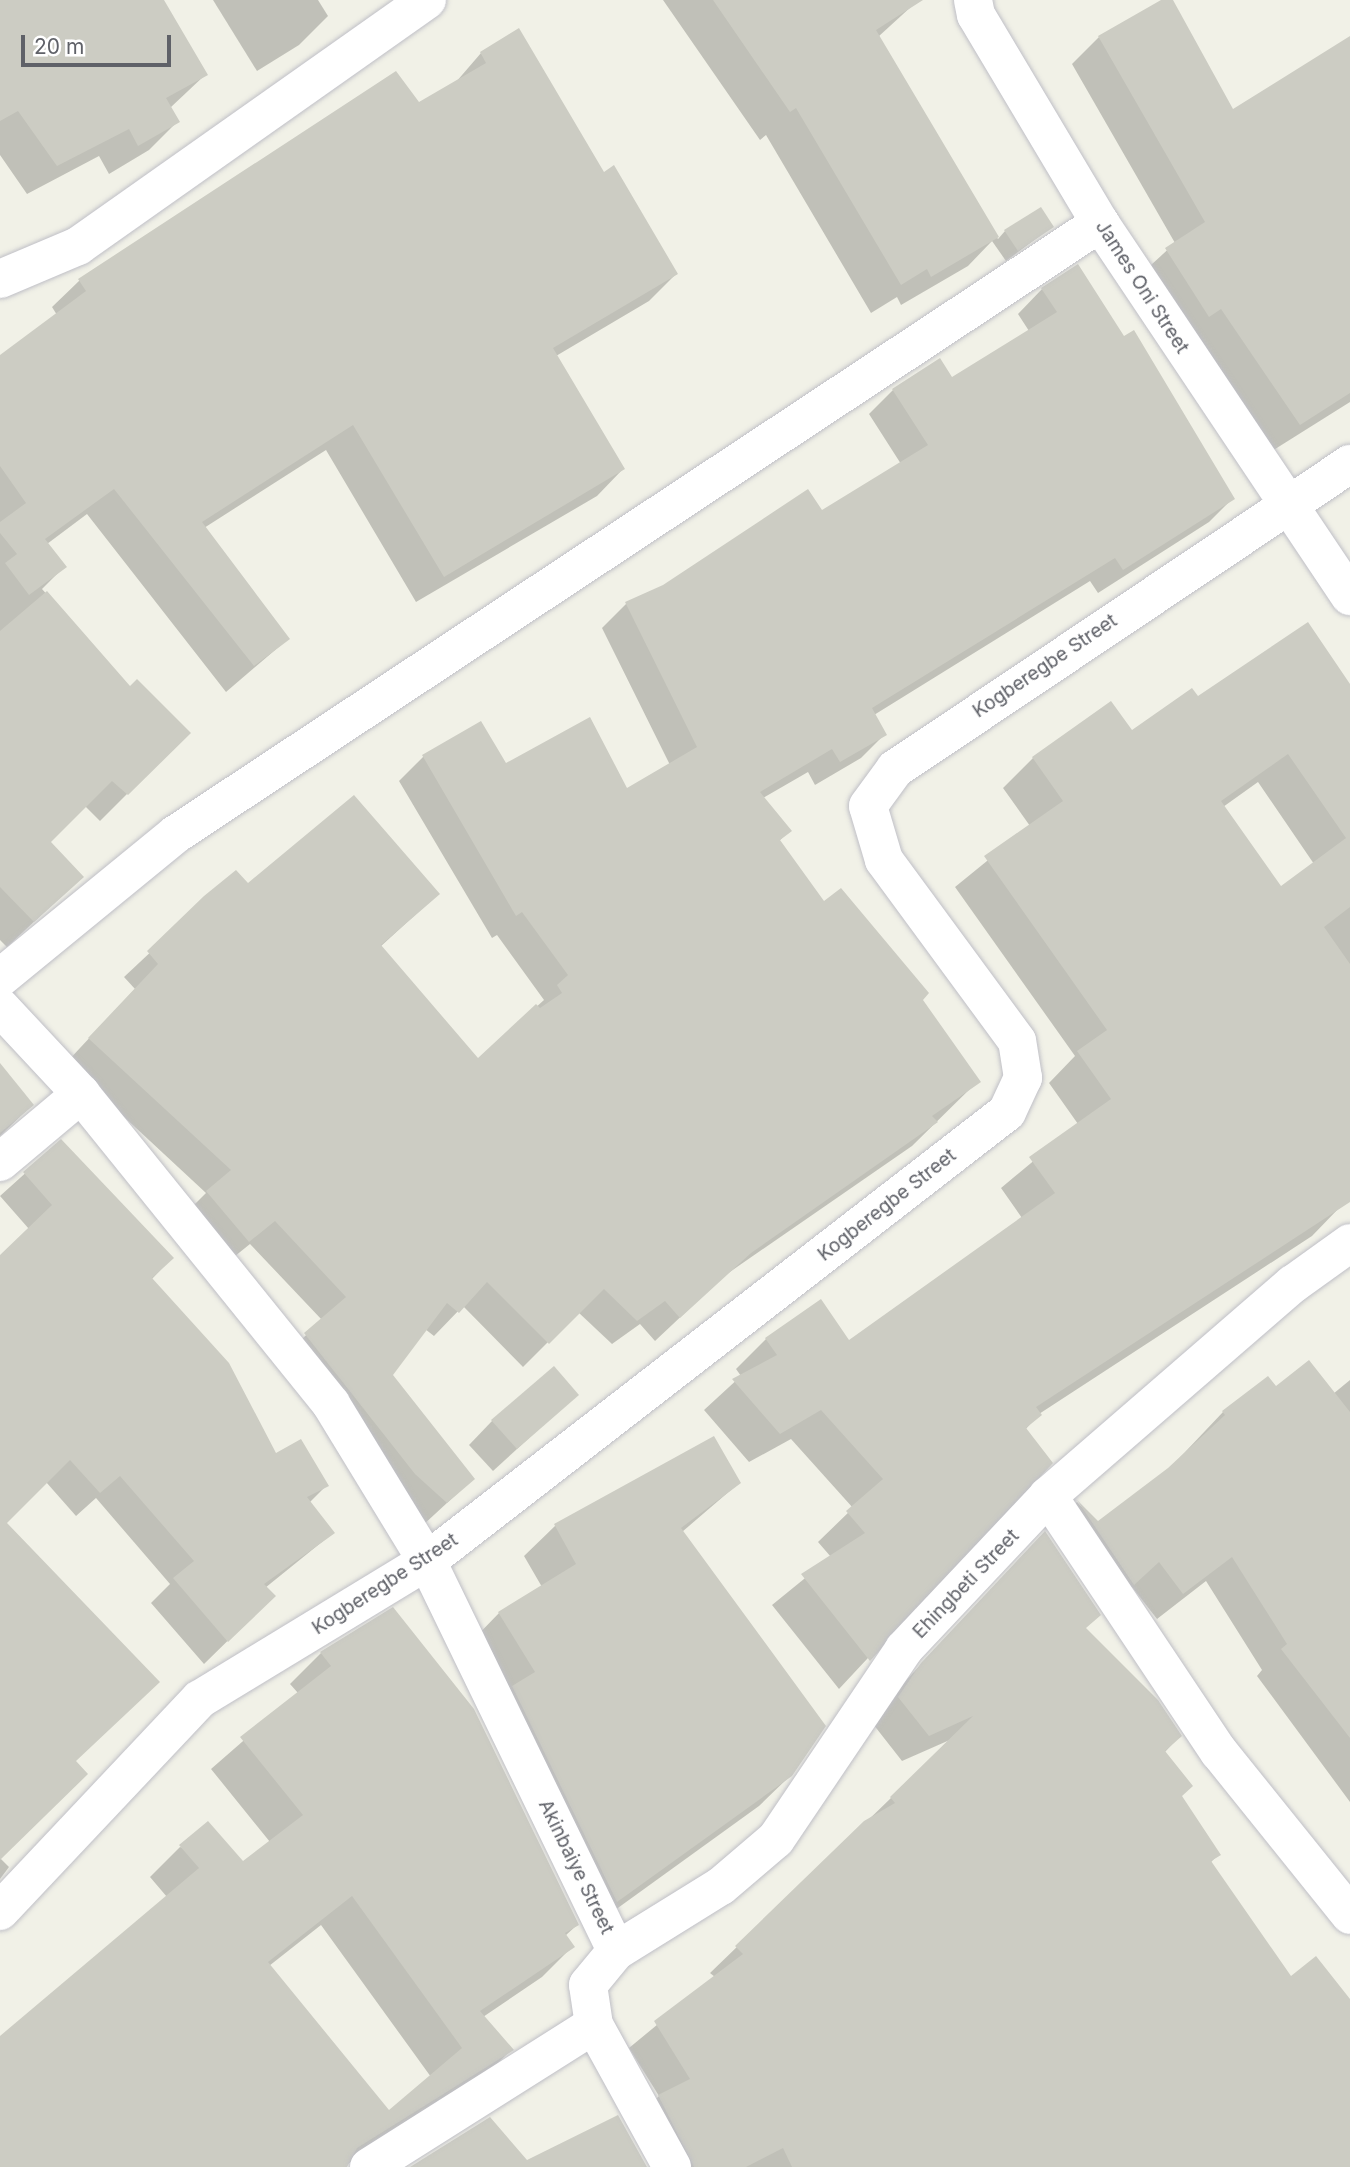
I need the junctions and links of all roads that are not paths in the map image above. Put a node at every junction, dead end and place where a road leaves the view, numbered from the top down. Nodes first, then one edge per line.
1 (427, 0) edge
2 (974, 0) edge
3 (1100, 223) junction
4 (0, 279) edge
5 (1350, 464) edge
6 (1284, 503) junction
7 (1350, 596) edge
8 (0, 978) edge
9 (0, 1007) edge
10 (81, 1094) junction
11 (0, 1162) edge
12 (1350, 1243) edge
13 (1048, 1496) junction
14 (427, 1561) junction
15 (0, 1911) edge
16 (1350, 1915) edge
17 (616, 1951) junction
18 (594, 2025) junction
19 (369, 2167) edge
20 (672, 2167) edge

1 - 4 street
2 - 3 street, James Oni Street
3 - 6 street, James Oni Street
3 - 8 street
5 - 6 street
6 - 7 street
6 - 14 street, Kogberegbe Street
9 - 10 street, Akinbaiye Street
10 - 11 street
10 - 14 street, Akinbaiye Street
12 - 13 street, Ehingbeti Street
13 - 16 street
13 - 17 street, Ehingbeti Street
14 - 15 street, Kogberegbe Street
14 - 17 street, Akinbaiye Street
17 - 18 street, Akinbaiye Street
18 - 19 street
18 - 20 street, Akinbaiye Street

